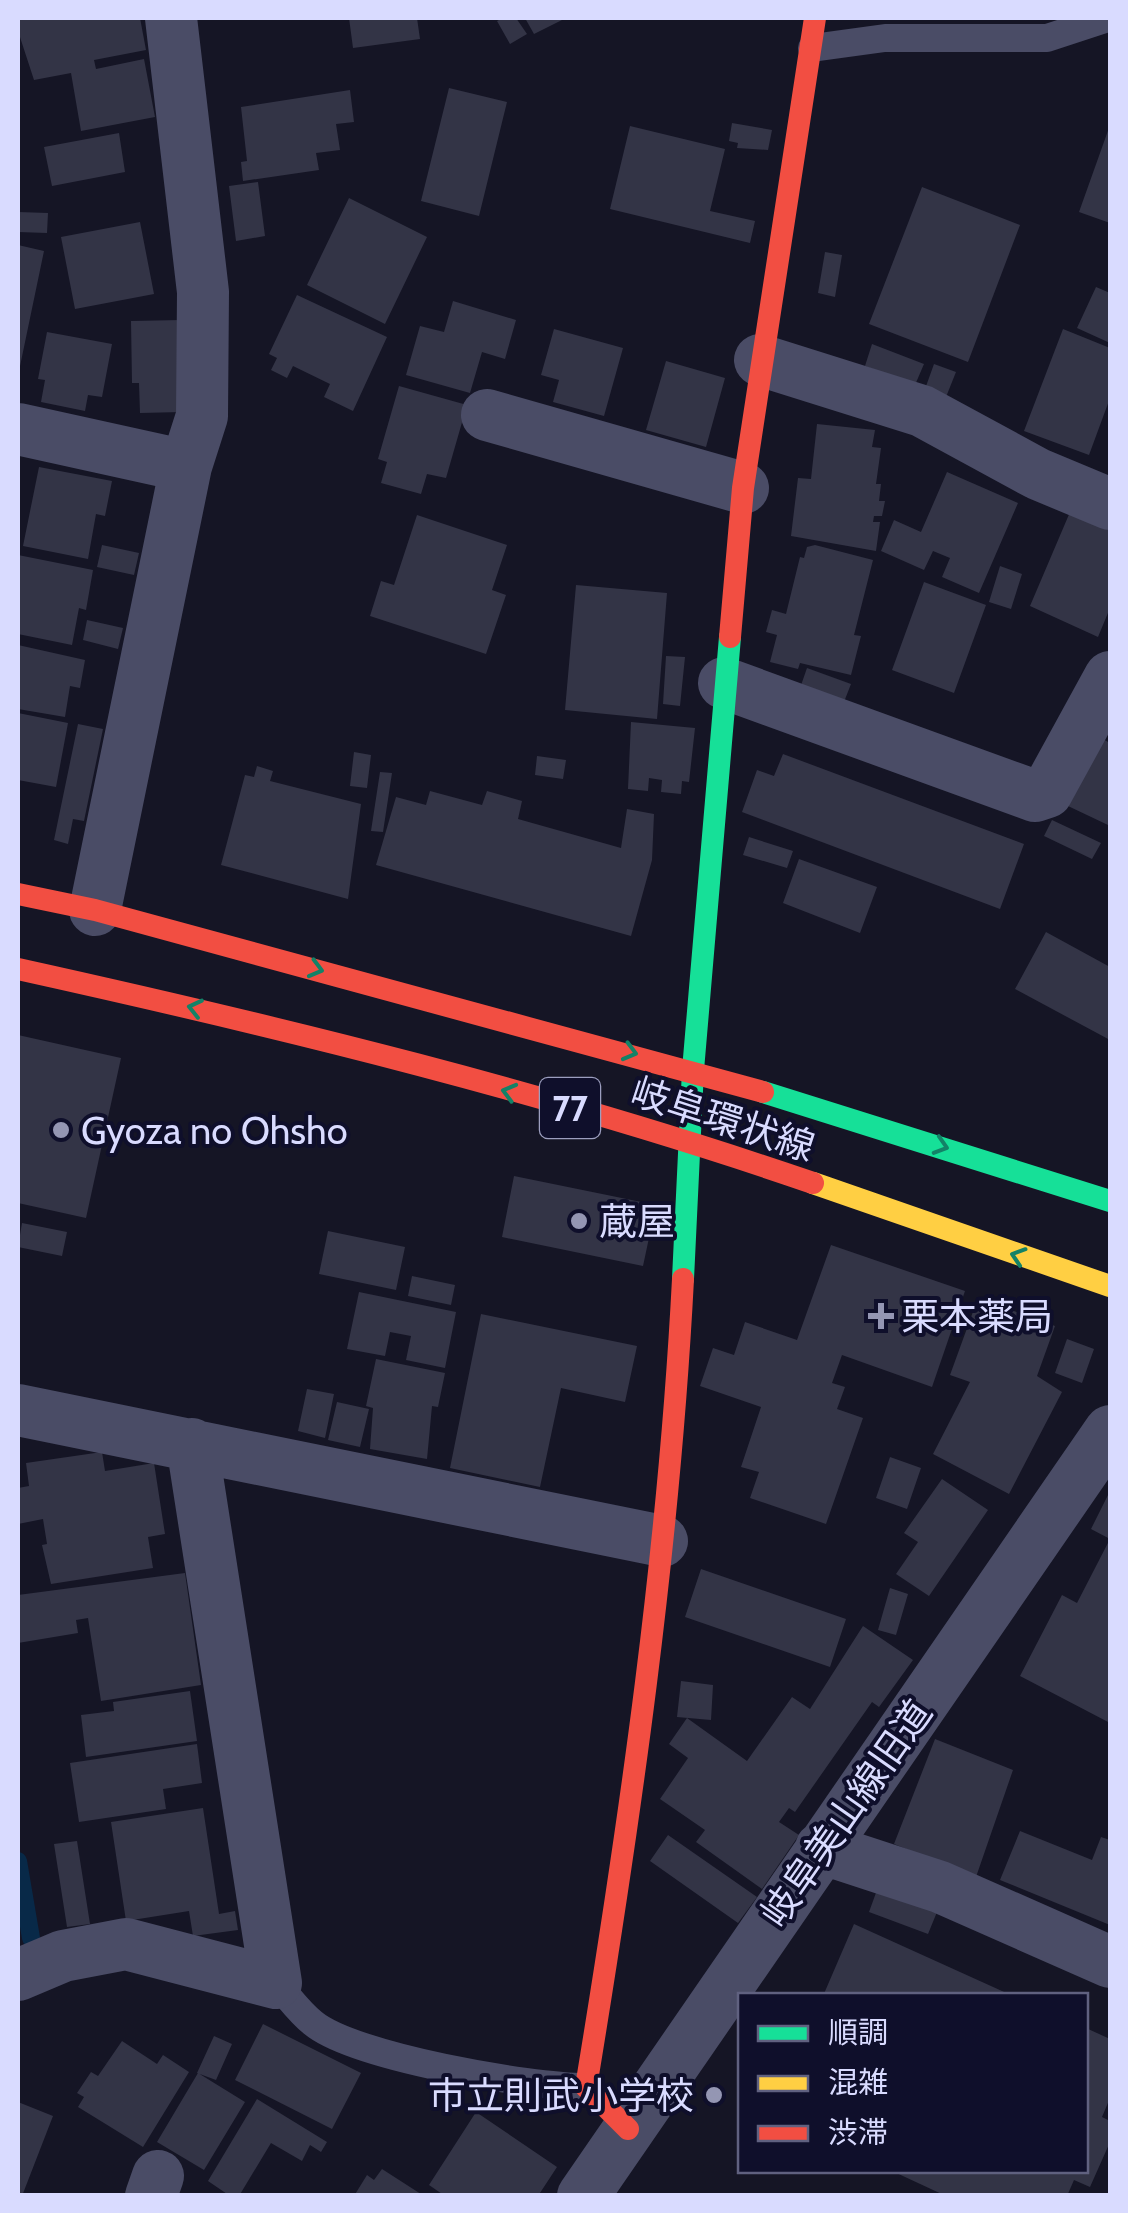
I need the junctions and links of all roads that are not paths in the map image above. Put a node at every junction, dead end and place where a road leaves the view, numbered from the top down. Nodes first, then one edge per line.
1 (171, 18) edge
2 (815, 18) edge
3 (1108, 18) edge
4 (812, 48) junction
5 (760, 360) junction
6 (488, 415) dead end
7 (18, 429) edge
8 (186, 466) junction
9 (742, 488) junction
10 (1110, 504) edge
11 (1110, 676) edge
12 (724, 682) junction
13 (18, 894) edge
14 (95, 910) junction
15 (18, 968) edge
16 (694, 1070) junction
17 (688, 1140) junction
18 (1110, 1200) edge
19 (1110, 1286) edge
20 (18, 1410) edge
21 (1110, 1432) edge
22 (192, 1444) junction
23 (662, 1541) junction
24 (821, 1848) junction
25 (1110, 1962) edge
26 (18, 1975) edge
27 (276, 1983) junction
28 (586, 2087) junction
29 (628, 2129) junction
30 (583, 2196) edge

1 - 8 street
2 - 4 main road
3 - 4 lane
4 - 5 main road
5 - 9 main road
5 - 10 street
6 - 9 street
7 - 8 street
8 - 14 street
9 - 12 main road
11 - 12 street
12 - 16 main road
13 - 14 main road, 岐阜環状線 / 77
14 -> 16 main road, 岐阜環状線 / 77
17 -> 15 main road, 岐阜環状線 / 77
16 - 17 main road
16 -> 18 main road, 岐阜環状線 / 77
19 -> 17 main road, 岐阜環状線 / 77
17 - 23 main road
20 - 22 street
21 - 24 street, 岐阜美山線旧道
22 - 23 street
22 - 27 street
23 - 28 main road
24 - 25 street
24 - 29 street, 岐阜美山線旧道
26 - 27 street
27 - 28 lane
28 - 29 main road
29 - 30 street, 岐阜美山線旧道

